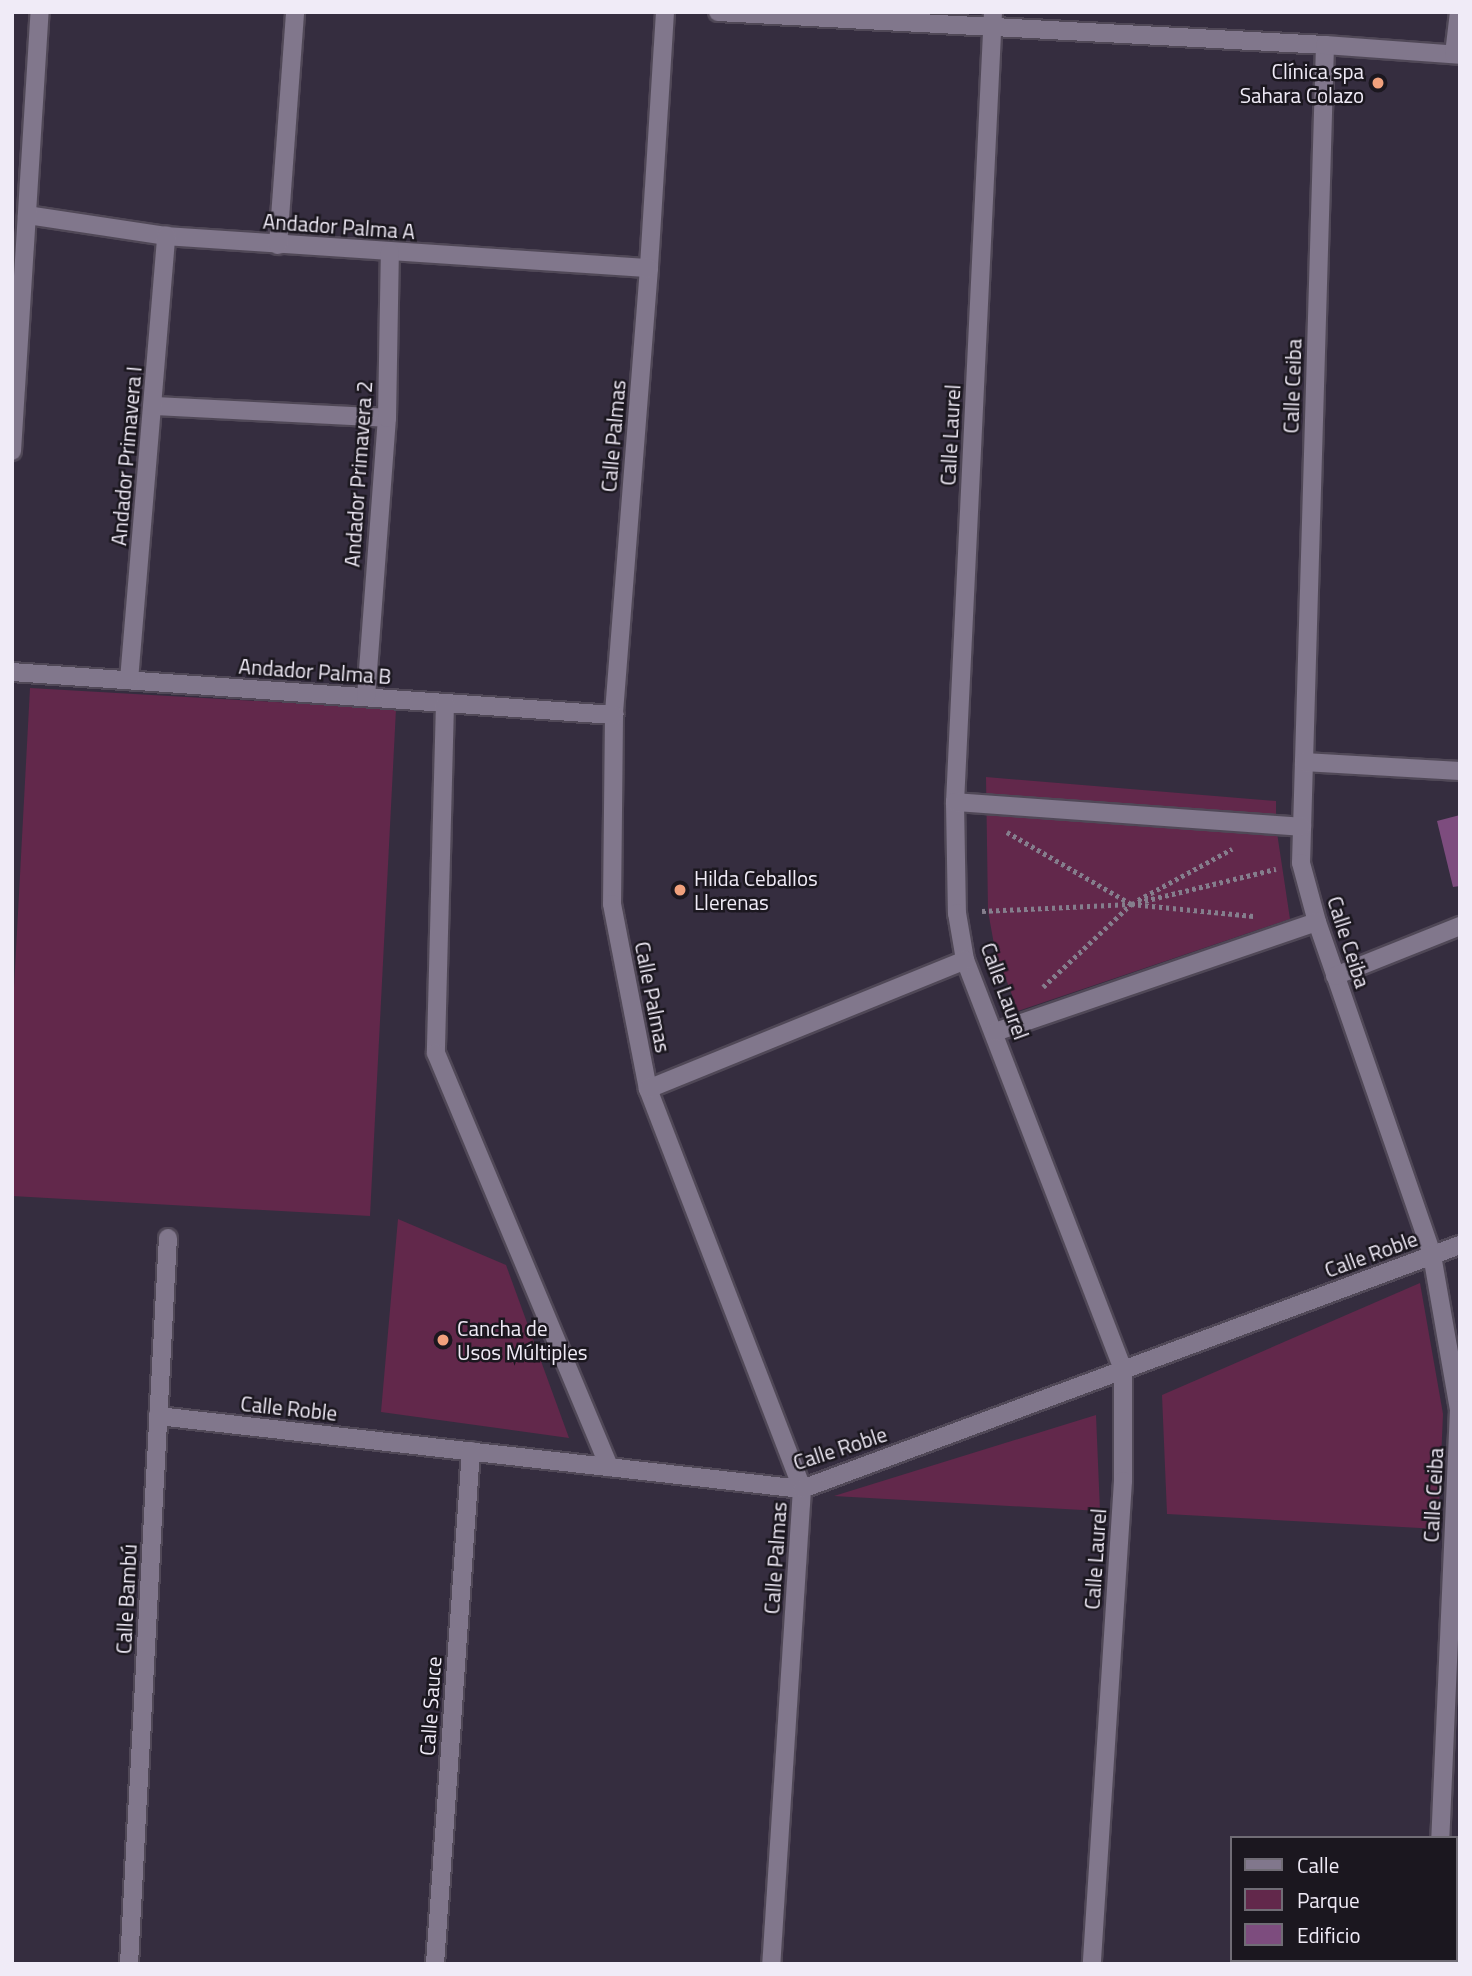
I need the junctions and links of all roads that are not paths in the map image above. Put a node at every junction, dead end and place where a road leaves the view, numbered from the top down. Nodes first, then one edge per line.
1 (40, 12) edge
2 (295, 12) edge
3 (665, 12) edge
4 (718, 12) edge
5 (1459, 12) edge
6 (993, 20) edge
7 (1325, 45) junction
8 (1457, 55) edge
9 (27, 215) junction
10 (166, 236) junction
11 (278, 245) junction
12 (390, 252) junction
13 (649, 268) junction
14 (154, 406) junction
15 (387, 418) junction
16 (12, 451) edge
17 (12, 672) edge
18 (129, 680) junction
19 (366, 697) junction
20 (445, 703) junction
21 (614, 715) junction
22 (1304, 762) junction
23 (1460, 771) edge
24 (955, 802) junction
25 (1302, 827) junction
26 (1317, 922) junction
27 (1460, 926) edge
28 (965, 960) junction
29 (1335, 976) junction
30 (996, 1032) junction
31 (648, 1088) junction
32 (168, 1238) dead end
33 (1460, 1245) edge
34 (1432, 1255) junction
35 (1123, 1370) junction
36 (158, 1416) junction
37 (471, 1451) junction
38 (609, 1467) junction
39 (802, 1489) junction
40 (1440, 1836) edge
41 (129, 1964) edge
42 (435, 1964) edge
43 (771, 1964) edge
44 (1092, 1964) edge

1 - 9 street
2 - 11 street
3 - 13 street, Calle Palmas
4 - 6 street
5 - 8 street
6 - 7 street
6 - 24 street, Calle Laurel
7 - 8 street
7 - 22 street, Calle Ceiba
9 - 10 street, Andador Palma A
9 - 16 street
10 - 11 street, Andador Palma A
10 - 14 street, Andador Primavera I
11 - 12 street, Andador Palma A
12 - 13 street, Andador Palma A
12 - 15 street, Andador Primavera 2
13 - 21 street, Calle Palmas
14 - 15 street
14 - 18 street, Andador Primavera I
15 - 19 street, Andador Primavera 2
17 - 18 street, Andador Palma B
18 - 19 street, Andador Palma B
19 - 20 street, Andador Palma B
20 - 21 street, Andador Palma B
20 - 38 street
21 - 31 street, Calle Palmas
22 - 23 street
22 - 25 street, Calle Ceiba
24 - 25 street
24 - 28 street, Calle Laurel
25 - 26 street, Calle Ceiba
26 - 29 street, Calle Ceiba
26 - 30 street
27 - 29 street
28 - 30 street, Calle Laurel
28 - 31 street
29 - 34 street, Calle Ceiba
30 - 35 street, Calle Laurel
31 - 39 street, Calle Palmas
32 - 36 street, Calle Bambú
33 - 34 street, Calle Roble
34 - 35 street, Calle Roble
34 - 40 street, Calle Ceiba
35 - 39 street, Calle Roble
35 - 44 street, Calle Laurel
36 - 37 street, Calle Roble
36 - 41 street, Calle Bambú
37 - 38 street, Calle Roble
37 - 42 street, Calle Sauce
38 - 39 street, Calle Roble
39 - 43 street, Calle Palmas

